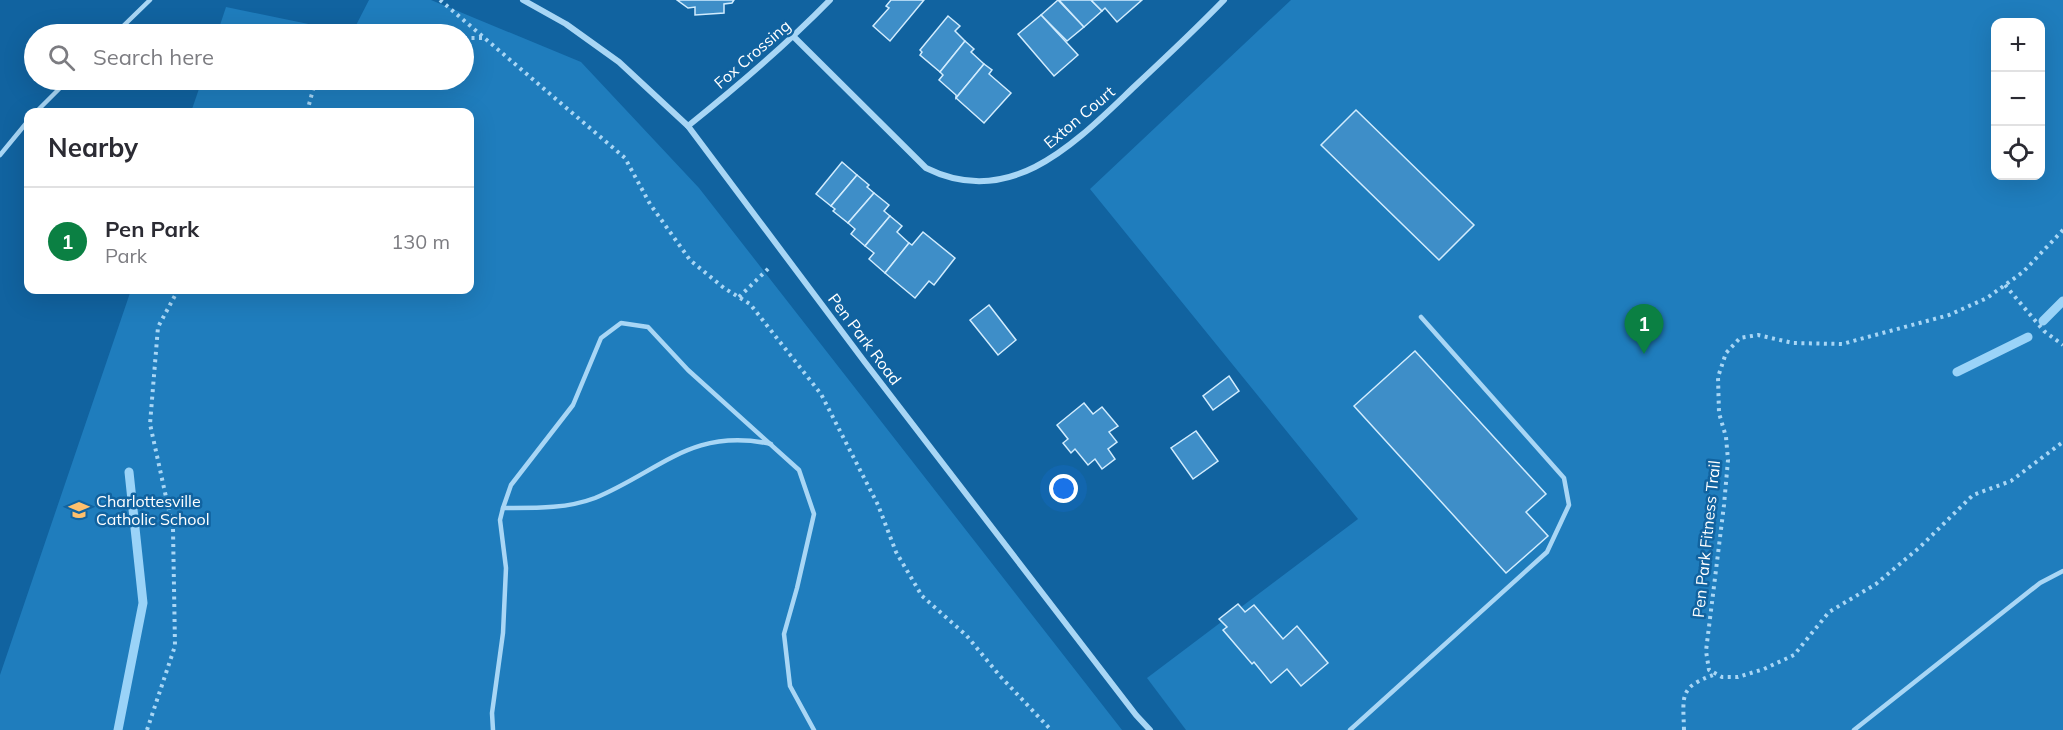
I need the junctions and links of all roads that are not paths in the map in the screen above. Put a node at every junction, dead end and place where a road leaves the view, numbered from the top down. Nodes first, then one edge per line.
1 (150, 0) edge
2 (523, 0) edge
3 (830, 0) edge
4 (1224, 0) edge
5 (125, 24) edge
6 (794, 37) junction
7 (58, 90) edge
8 (40, 108) edge
9 (24, 126) edge
10 (688, 126) junction
11 (0, 155) edge
12 (1421, 317) dead end
13 (771, 444) junction
14 (503, 508) junction
15 (2063, 571) edge
16 (493, 730) edge
17 (814, 730) edge
18 (1150, 730) edge
19 (1350, 730) edge
20 (1854, 730) edge

1 - 5 lane
2 - 10 street, Pen Park Road
3 - 6 street, Fox Crossing
4 - 6 street, Exton Court
6 - 10 street, Fox Crossing
7 - 8 lane
9 - 11 lane
10 - 18 street, Pen Park Road
12 - 19 lane
13 - 14 lane
13 - 14 lane
13 - 17 lane
14 - 16 lane
15 - 20 lane

